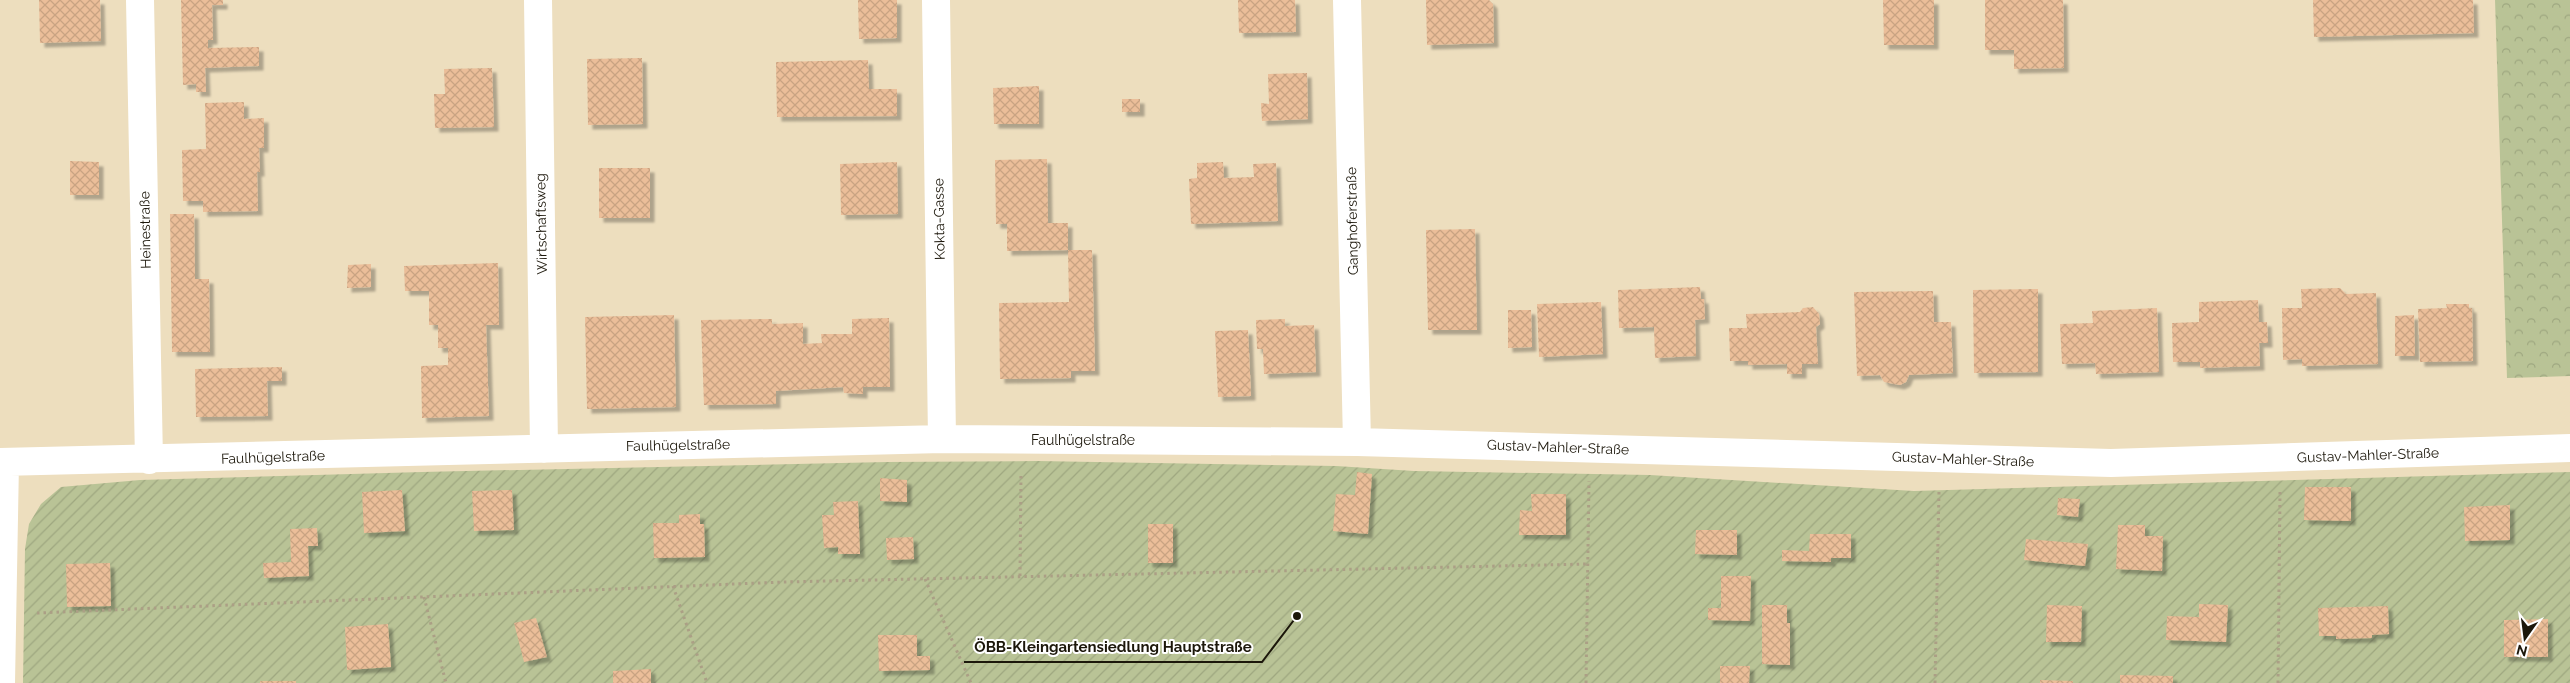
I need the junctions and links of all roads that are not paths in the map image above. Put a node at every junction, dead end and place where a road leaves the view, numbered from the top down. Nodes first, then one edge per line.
1 (140, 0) edge
2 (538, 0) edge
3 (936, 0) edge
4 (1347, 0) edge
5 (942, 439) junction
6 (1356, 442) junction
7 (2570, 448) edge
8 (544, 449) junction
9 (149, 460) junction
10 (2, 462) edge
11 (0, 683) edge

1 - 9 street, Heinestraße
2 - 8 street, Wirtschaftsweg
3 - 5 street, Kokta-Gasse
4 - 6 street, Ganghoferstraße
5 - 6 street, Faulhügelstraße
5 - 8 street, Faulhügelstraße
6 - 7 street, Gustav-Mahler-Straße
8 - 9 street, Faulhügelstraße
9 - 10 street, Faulhügelstraße
10 - 11 street

